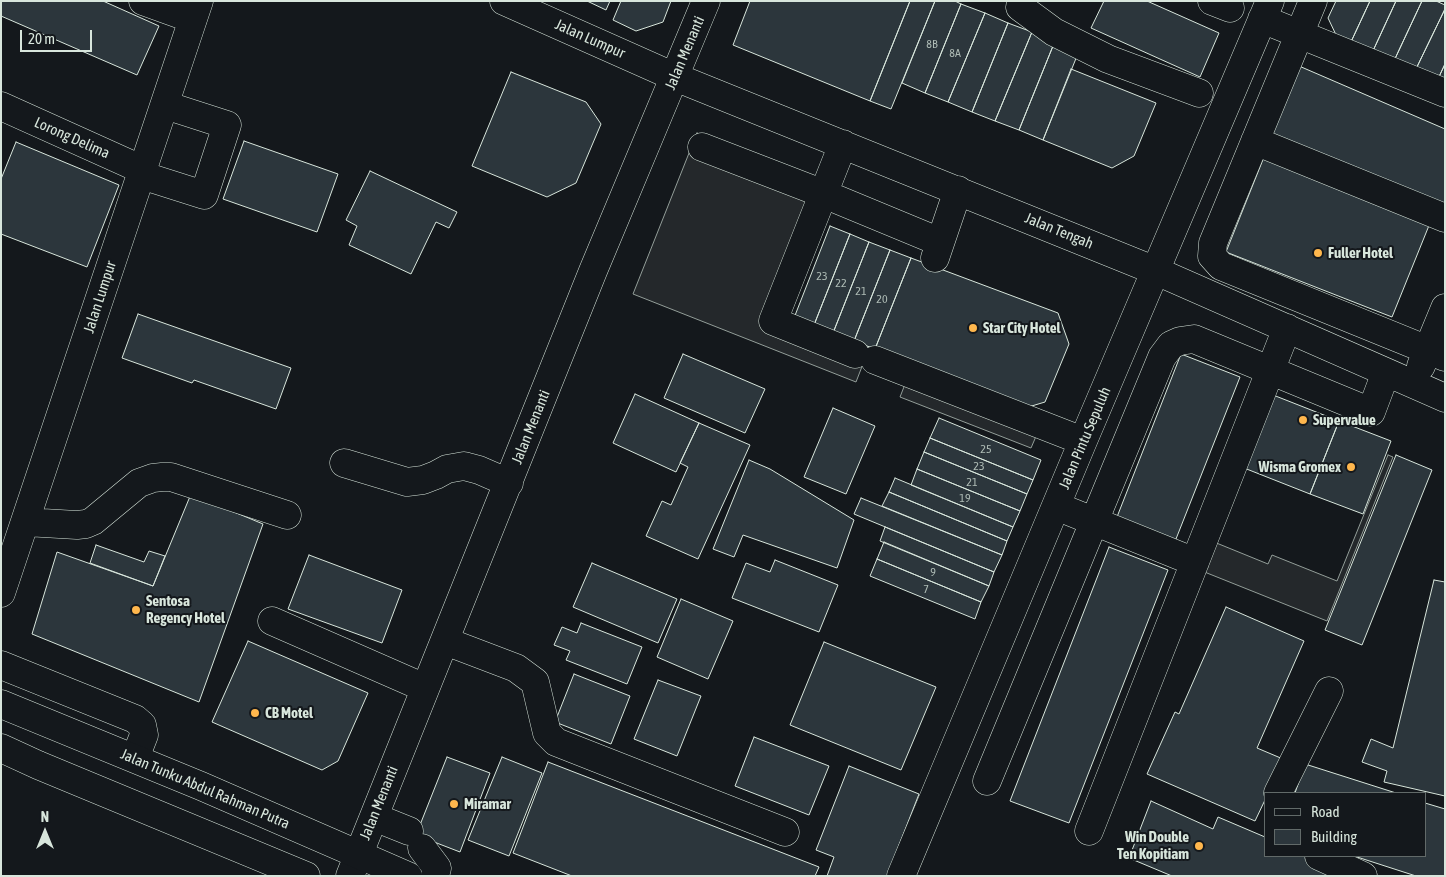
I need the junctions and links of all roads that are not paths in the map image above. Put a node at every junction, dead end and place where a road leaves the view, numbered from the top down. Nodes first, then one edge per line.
1 (143, 1) edge
2 (706, 1) edge
3 (1313, 1) edge
4 (1018, 3) edge
5 (520, 4) edge
6 (196, 10) edge
7 (1266, 10) edge
8 (1300, 34) junction
9 (675, 77) junction
10 (1198, 93) dead end
11 (1445, 93) edge
12 (165, 105) junction
13 (1, 106) edge
14 (1255, 141) junction
15 (843, 144) junction
16 (702, 147) dead end
17 (142, 172) junction
18 (958, 190) junction
19 (824, 194) junction
20 (1445, 218) edge
21 (1156, 271) junction
22 (1445, 308) edge
23 (1287, 328) junction
24 (1436, 354) edge
25 (1270, 370) junction
26 (1386, 372) junction
27 (1413, 384) junction
28 (1442, 396) edge
29 (1083, 441) junction
30 (344, 463) dead end
31 (508, 483) junction
32 (1056, 506) junction
33 (287, 515) dead end
34 (25, 522) junction
35 (1094, 522) junction
36 (1195, 562) junction
37 (1, 593) edge
38 (272, 621) dead end
39 (445, 641) junction
40 (1, 665) edge
41 (424, 688) junction
42 (1329, 691) dead end
43 (1, 704) edge
44 (1, 748) edge
45 (135, 758) junction
46 (988, 781) dead end
47 (1278, 792) edge
48 (374, 817) junction
49 (785, 832) dead end
50 (1089, 832) dead end
51 (1321, 857) edge
52 (354, 865) edge
53 (306, 876) edge
54 (408, 876) edge
55 (435, 876) edge
56 (901, 876) edge
57 (1363, 876) edge

1 - 6 street
2 - 9 street, Jalan Menanti
3 - 8 street
4 - 10 street
5 - 9 street, Jalan Lumpur
6 - 12 street, Jalan Lumpur
7 - 8 street
7 - 21 street, Jalan Pintu Sepuluh
8 - 11 street
8 - 14 street
9 - 15 street, Jalan Tengah
9 - 31 street, Jalan Menanti
12 - 17 street, Jalan Lumpur
12 - 17 street, Lorong Delima
13 - 17 street, Lorong Delima
14 - 20 street
14 - 24 street
15 - 18 street, Jalan Tengah
15 - 19 street
16 - 19 street
17 - 34 street, Jalan Lumpur
18 - 19 street
18 - 21 street, Jalan Tengah
19 - 29 street
21 - 23 street, Jalan Tengah
21 - 29 street, Jalan Pintu Sepuluh
22 - 24 street
23 - 25 street
23 - 26 street, Jalan Tengah
24 - 27 street
25 - 26 street
25 - 35 street
25 - 36 street
26 - 27 street, Jalan Tengah
27 - 28 street, Jalan Tengah
29 - 32 street, Jalan Pintu Sepuluh
30 - 31 street
31 - 39 street, Jalan Menanti
32 - 35 street
32 - 56 street, Jalan Pintu Sepuluh
33 - 34 street
34 - 37 street, Jalan Lumpur
35 - 36 street
35 - 46 street
36 - 50 street
38 - 41 street
39 - 41 street, Jalan Menanti
39 - 49 street
40 - 45 street
41 - 48 street, Jalan Menanti
42 - 47 street
43 - 45 street, Jalan Tunku Abdul Rahman Putra
44 - 53 street
45 - 52 street, Jalan Tunku Abdul Rahman Putra
48 - 52 street, Jalan Menanti
48 - 55 street
51 - 57 street
52 - 54 street, Jalan Tunku Abdul Rahman Putra

